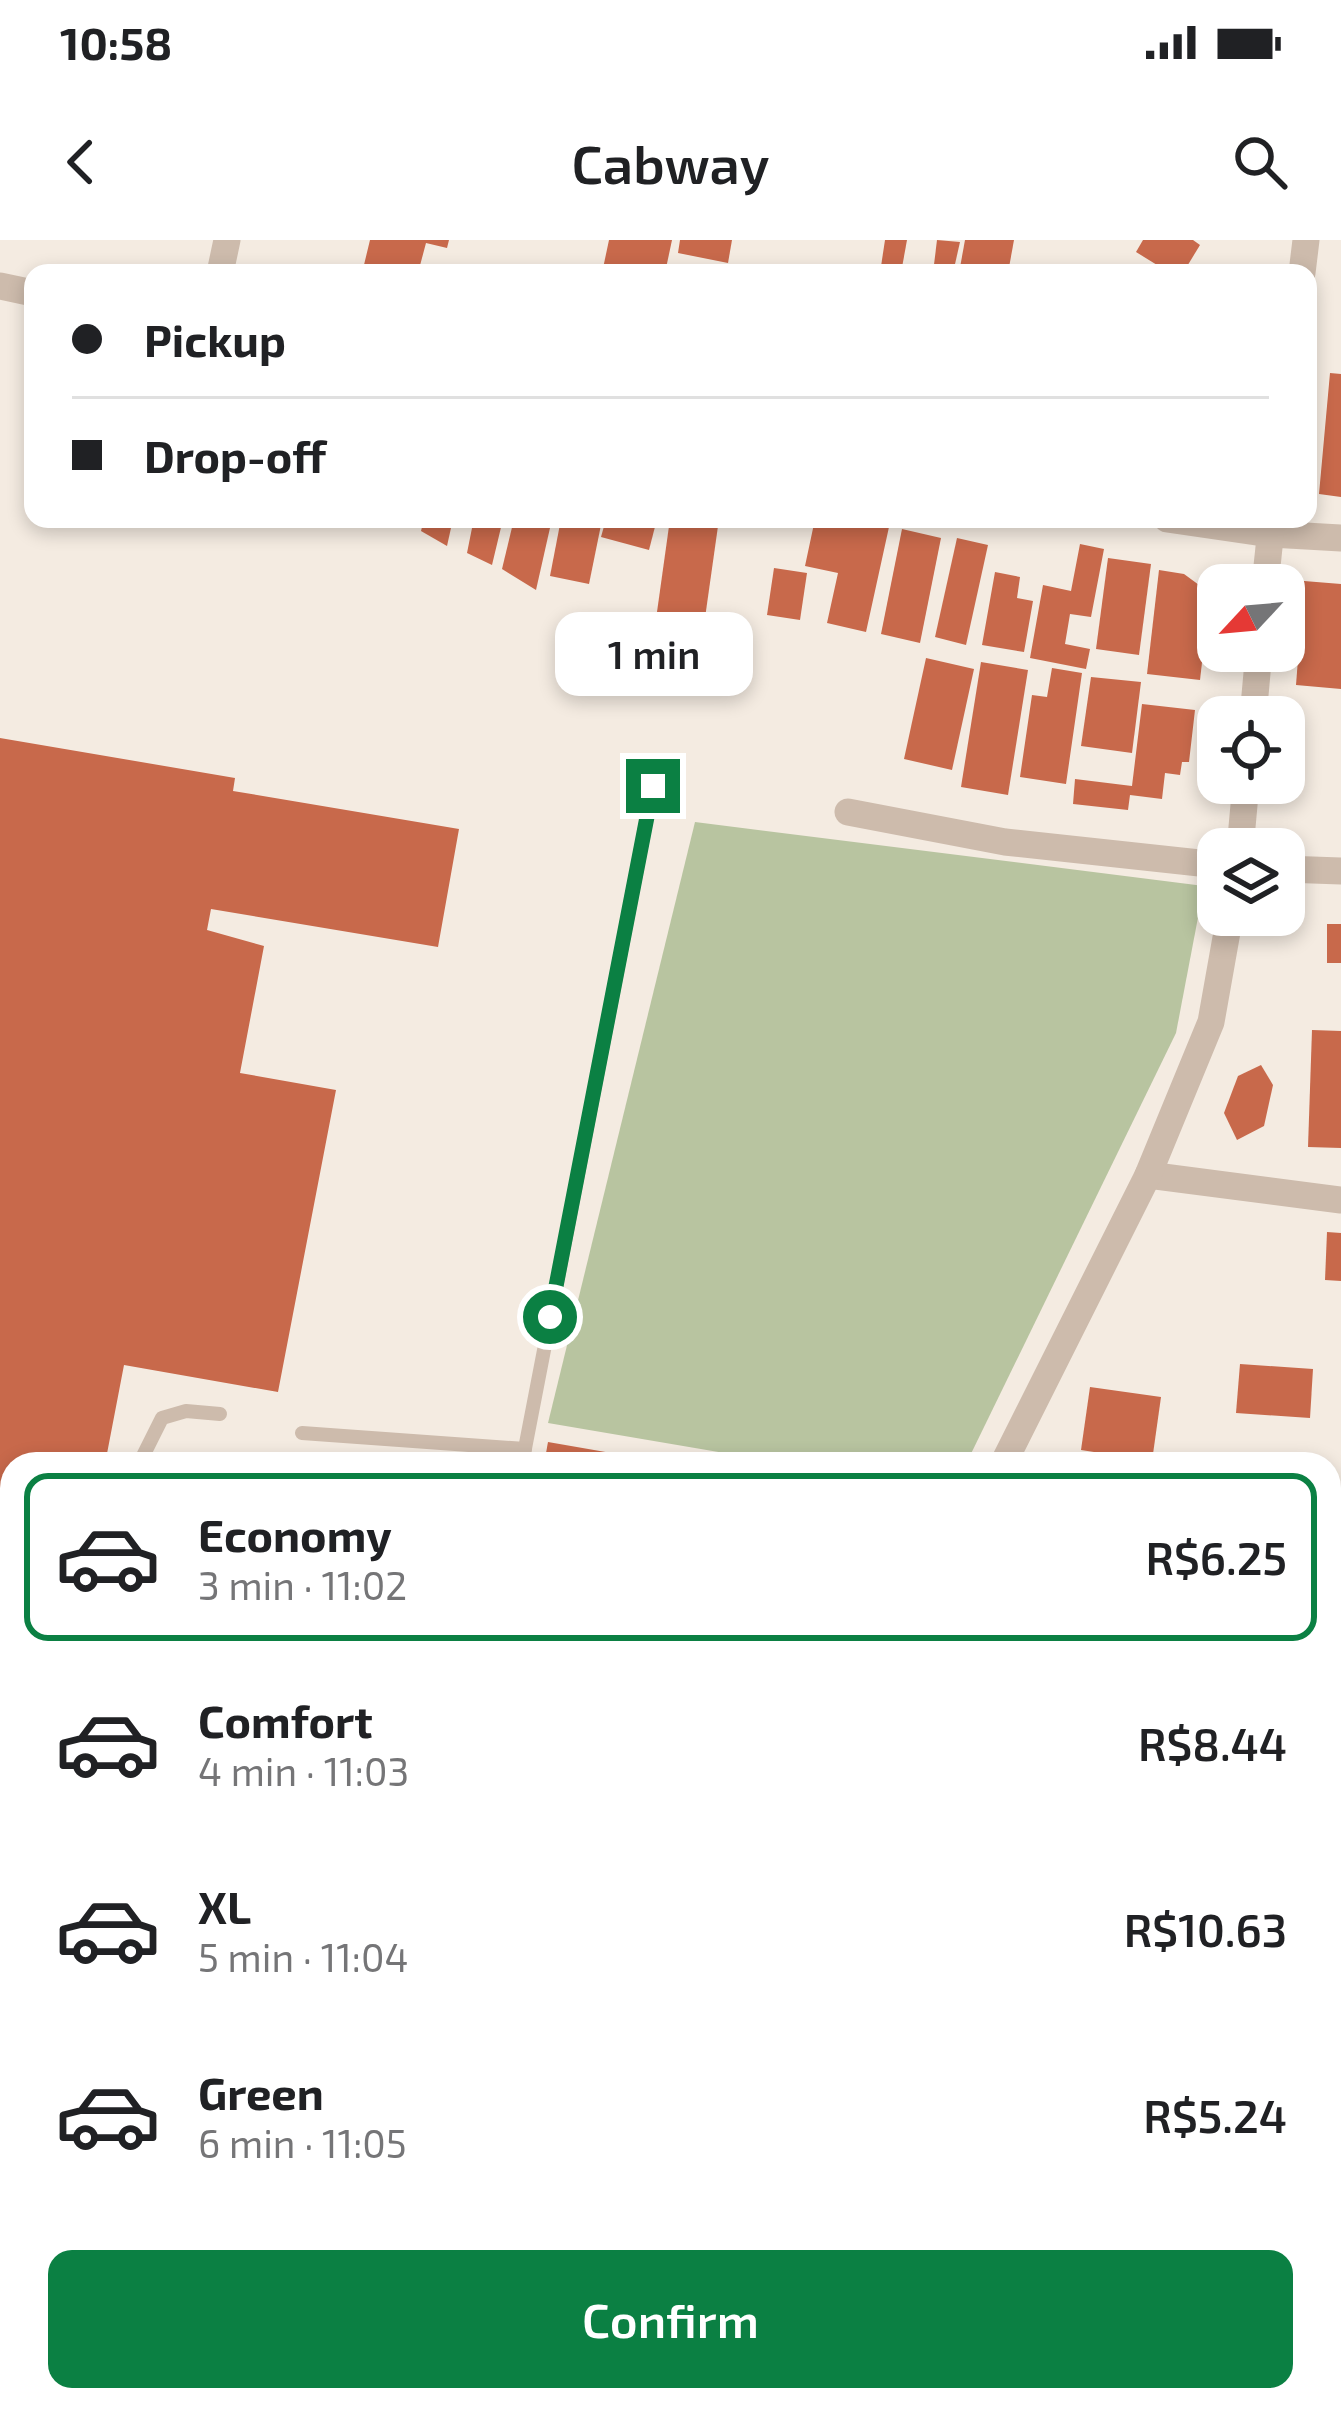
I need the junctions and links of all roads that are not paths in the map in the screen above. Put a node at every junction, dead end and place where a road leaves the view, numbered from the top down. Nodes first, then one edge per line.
1 (1271, 528) edge
2 (1283, 528) edge
3 (1341, 538) edge
4 (1267, 564) edge
5 (653, 786) dead end
6 (848, 812) dead end
7 (1197, 863) edge
8 (1305, 870) edge
9 (1341, 871) edge
10 (1226, 936) edge
11 (1148, 1175) junction
12 (1341, 1200) edge
13 (220, 1414) dead end
14 (302, 1432) dead end
15 (146, 1452) edge
16 (487, 1452) edge
17 (525, 1452) edge
18 (1009, 1452) edge

1 - 4 street
2 - 3 street
5 - 17 lane
6 - 7 street
8 - 9 street
10 - 11 street
11 - 12 street
11 - 18 street
13 - 15 lane
14 - 16 lane

